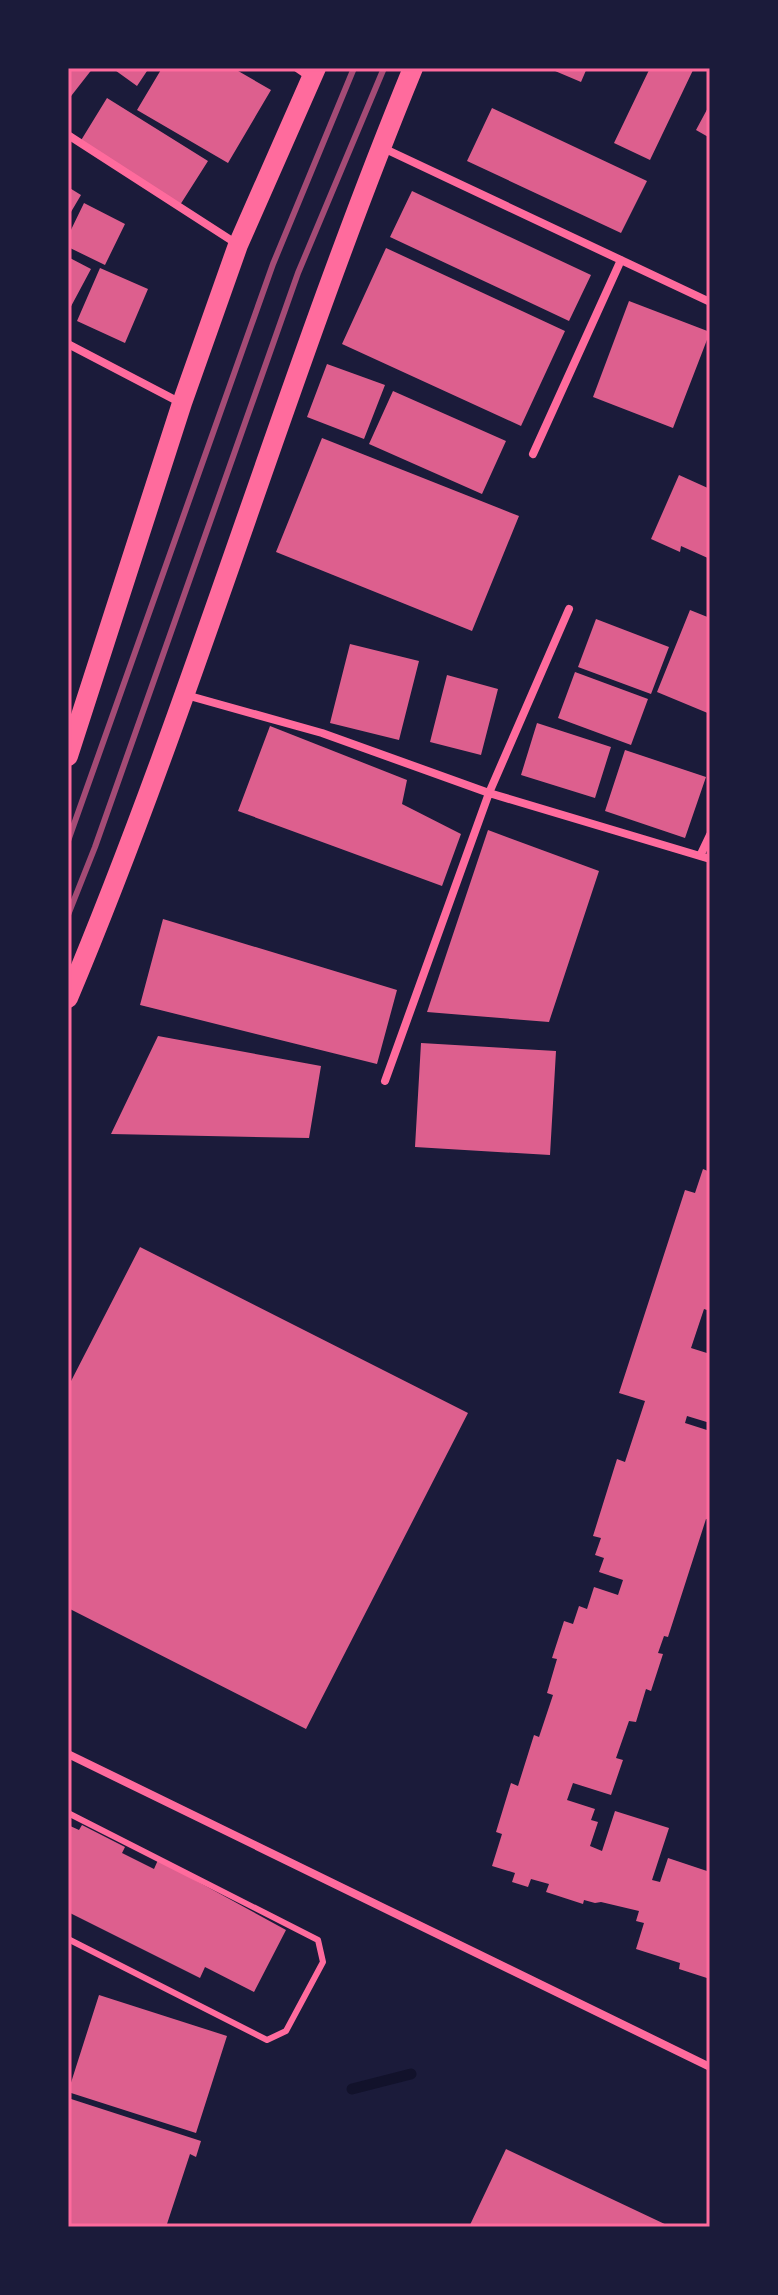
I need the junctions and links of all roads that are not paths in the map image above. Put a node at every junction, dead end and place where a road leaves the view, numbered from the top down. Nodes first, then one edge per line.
1 (413, 68) edge
2 (308, 71) edge
3 (68, 135) edge
4 (380, 147) junction
5 (238, 245) junction
6 (621, 260) junction
7 (710, 302) edge
8 (68, 344) edge
9 (182, 403) junction
10 (533, 454) dead end
11 (569, 609) dead end
12 (185, 695) junction
13 (68, 756) edge
14 (489, 793) junction
15 (710, 835) edge
16 (700, 856) junction
17 (710, 859) edge
18 (68, 998) edge
19 (385, 1081) dead end
20 (68, 1754) edge
21 (68, 1813) edge
22 (68, 1939) edge
23 (710, 2067) edge

1 - 4 main road
2 - 5 main road
3 - 5 street
4 - 6 street
4 - 12 main road
5 - 9 main road
6 - 7 street
6 - 10 street
8 - 9 street
9 - 13 main road
11 - 14 street
12 - 14 street
12 - 18 main road
14 - 16 street
14 - 19 street
15 - 16 street
16 - 17 street
20 - 23 street
21 - 22 lane

